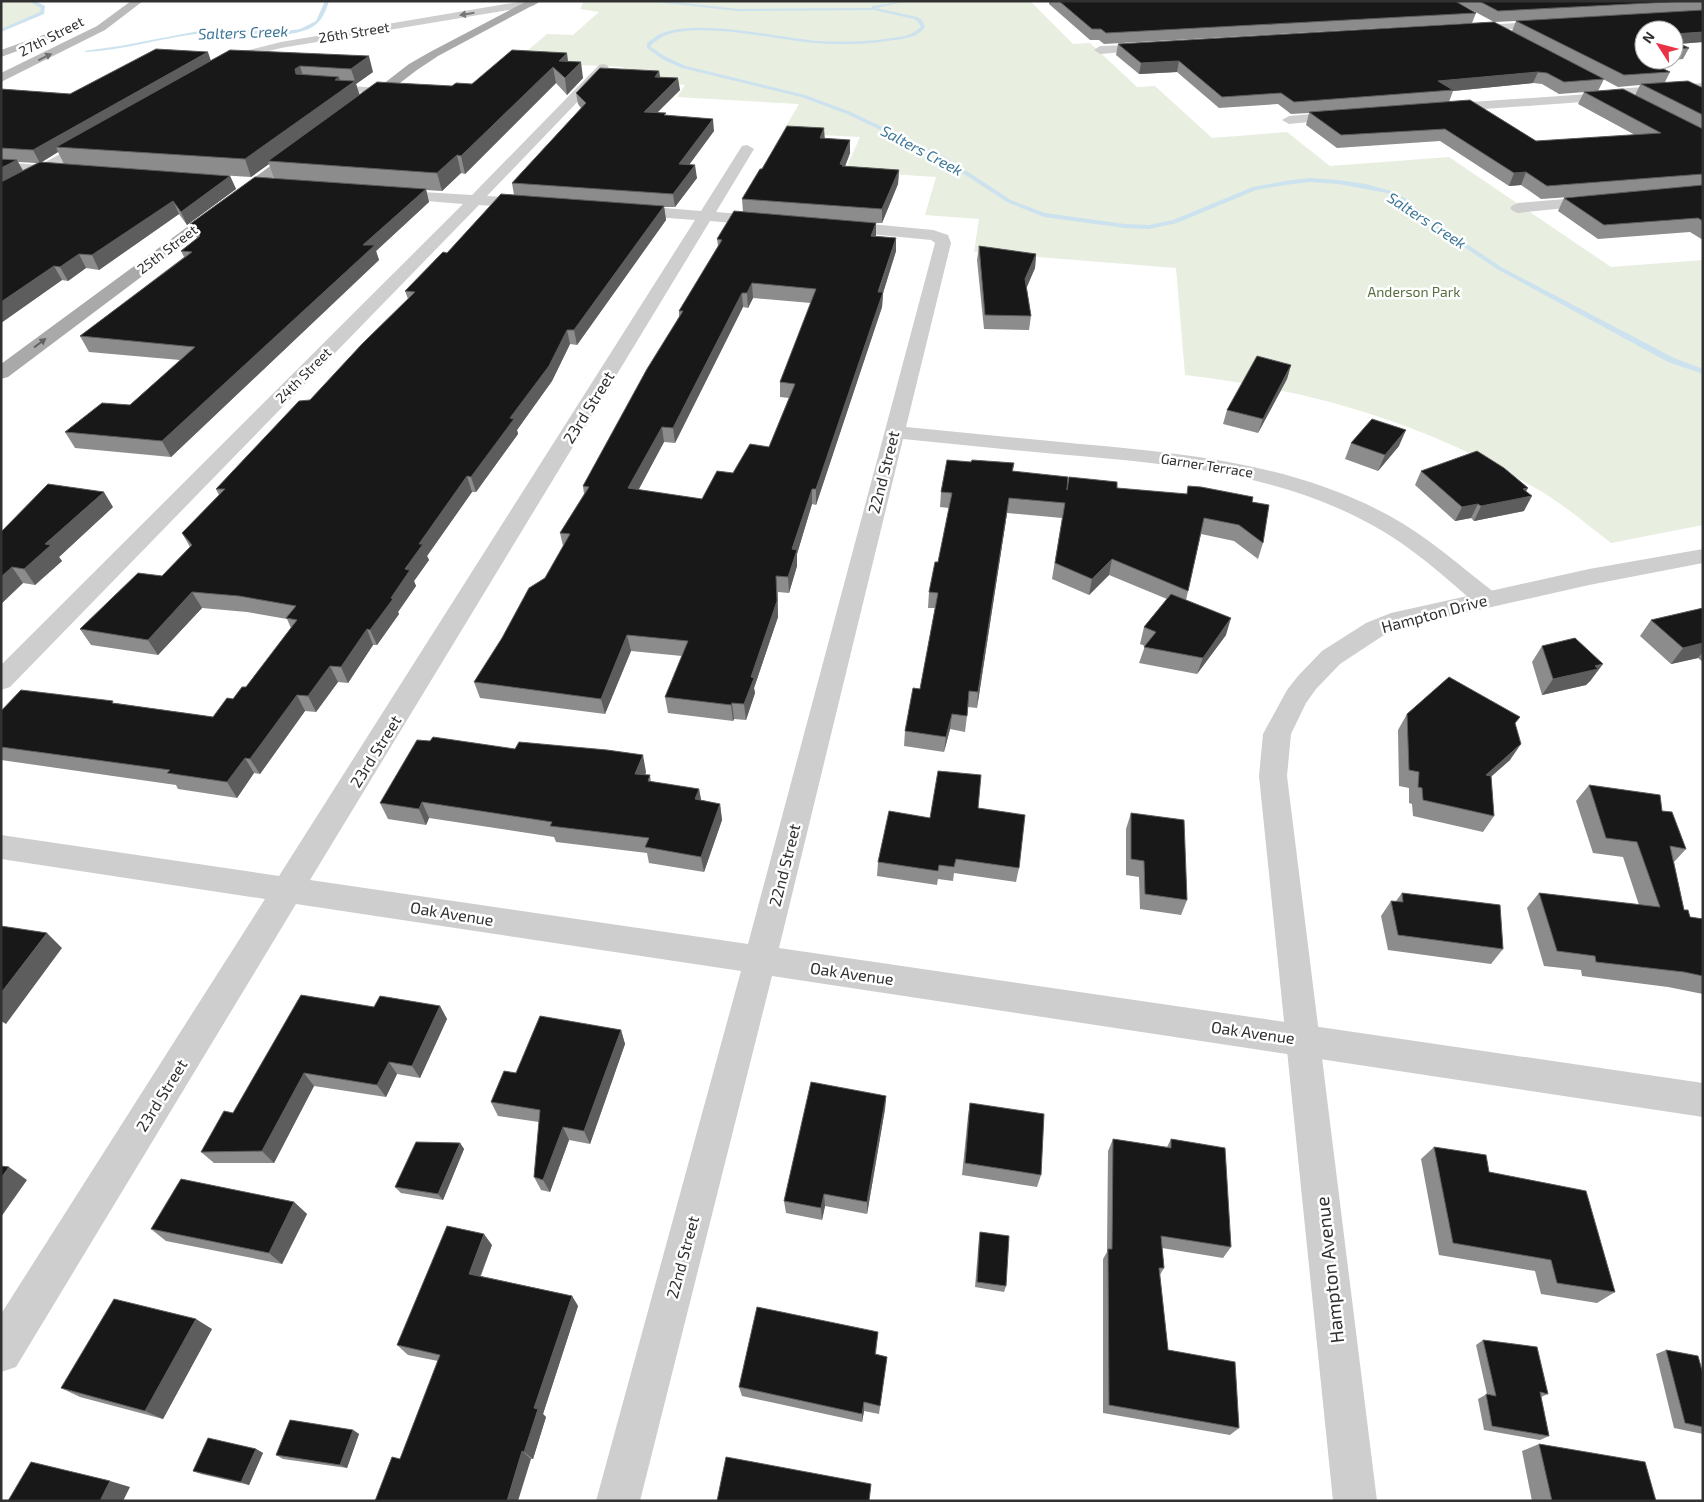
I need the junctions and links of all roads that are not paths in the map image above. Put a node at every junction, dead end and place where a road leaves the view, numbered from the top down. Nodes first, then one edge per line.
1 (138, 1) edge
2 (534, 2) edge
3 (1468, 15) edge
4 (1566, 23) edge
5 (1491, 27) junction
6 (69, 28) dead end
7 (1452, 30) edge
8 (1509, 36) edge
9 (1169, 46) edge
10 (1100, 50) dead end
11 (1, 54) edge
12 (603, 68) edge
13 (211, 72) edge
14 (1, 78) edge
15 (1597, 83) edge
16 (1703, 86) edge
17 (324, 88) edge
18 (380, 91) junction
19 (1617, 94) junction
20 (1637, 104) edge
21 (1426, 110) edge
22 (1357, 114) edge
23 (348, 115) edge
24 (1289, 120) dead end
25 (103, 135) edge
26 (308, 145) edge
27 (747, 149) dead end
28 (1, 166) edge
29 (43, 169) junction
30 (72, 171) edge
31 (22, 181) edge
32 (234, 183) edge
33 (254, 184) junction
34 (276, 186) edge
35 (376, 193) edge
36 (476, 200) junction
37 (1615, 200) edge
38 (543, 204) edge
39 (1518, 208) dead end
40 (610, 209) edge
41 (707, 216) junction
42 (785, 222) edge
43 (824, 225) edge
44 (1, 372) edge
45 (894, 432) junction
46 (1703, 556) edge
47 (1486, 599) junction
48 (1, 681) edge
49 (1, 847) edge
50 (289, 888) junction
51 (760, 960) junction
52 (1302, 1039) junction
53 (1703, 1100) edge
54 (1, 1352) edge
55 (618, 1501) edge
56 (1355, 1501) edge

14 -> 1 main road, 27th Street
2 -> 13 street, 26th Street
2 - 18 main road
3 - 5 street
4 - 5 street
5 - 7 street
5 - 8 street
6 - 11 main road
9 - 10 street
12 - 36 street, 24th Street
15 - 19 street
16 - 19 lane
17 - 18 lane
18 - 23 main road
19 - 20 street
19 - 21 street
22 - 24 street
25 - 29 street
26 - 33 main road, 25th Street
27 - 41 street, 23rd Street
28 - 29 street
29 - 30 main road
29 - 31 main road
32 - 33 main road
33 - 34 street
44 -> 33 main road, 25th Street
35 - 36 street
36 - 38 street
36 - 48 street, 24th Street
37 - 39 street
40 - 41 street
41 - 42 street
41 - 50 street, 23rd Street
43 - 45 street, 22nd Street
45 - 47 street, Garner Terrace
45 - 51 street, 22nd Street
46 - 47 street, Hampton Drive
47 - 52 street, Hampton Drive
49 - 50 street, Oak Avenue
50 - 51 street, Oak Avenue
50 - 54 street, 23rd Street
51 - 52 street, Oak Avenue
51 - 55 street, 22nd Street
52 - 53 street, Oak Avenue
52 - 56 street, Hampton Avenue

